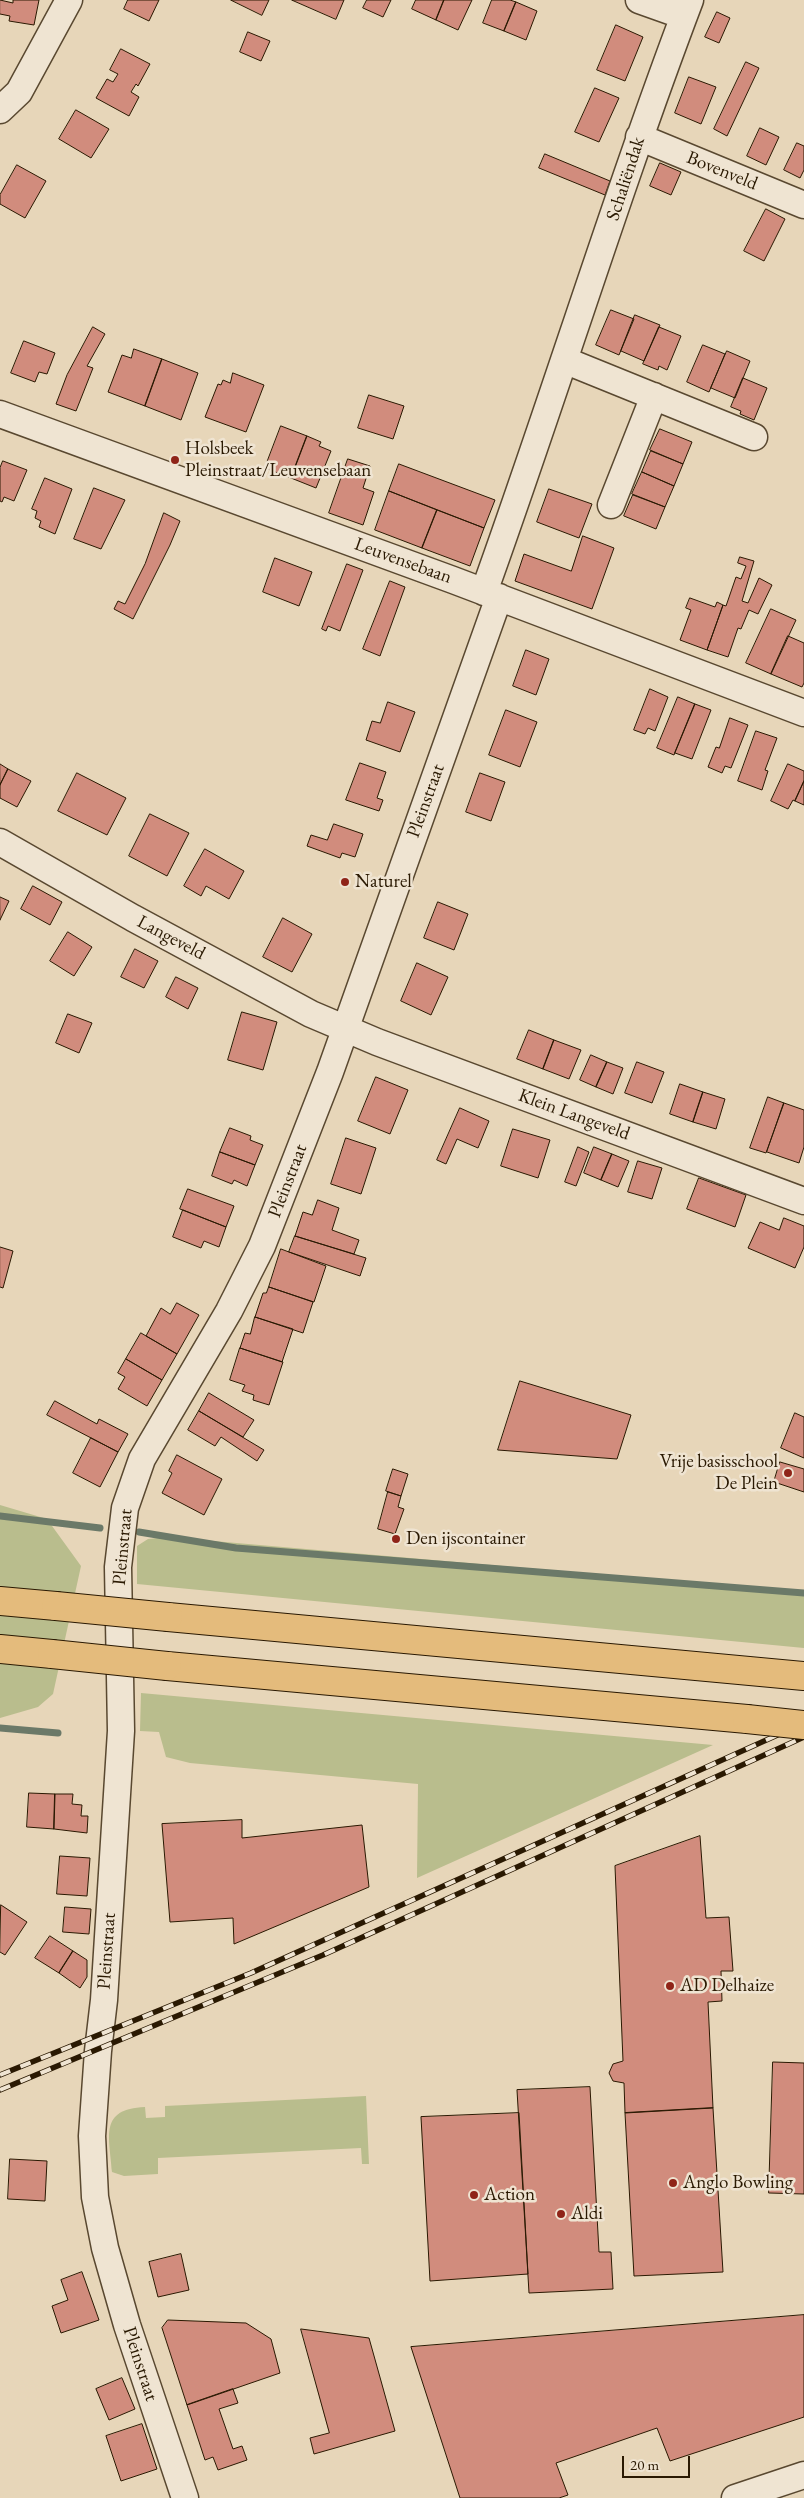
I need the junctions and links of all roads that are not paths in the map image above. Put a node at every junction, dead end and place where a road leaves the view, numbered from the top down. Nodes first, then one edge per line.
1 (69, 0) edge
2 (639, 0) edge
3 (688, 8) edge
4 (0, 110) edge
5 (639, 137) junction
6 (804, 205) edge
7 (564, 360) junction
8 (654, 396) junction
9 (0, 414) edge
10 (754, 437) dead end
11 (611, 505) dead end
12 (492, 594) junction
13 (804, 713) edge
14 (0, 842) edge
15 (345, 1028) junction
16 (804, 1201) edge
17 (0, 1601) edge
18 (0, 1649) edge
19 (804, 1676) edge
20 (804, 1725) edge
21 (804, 2475) edge
22 (185, 2498) edge
23 (735, 2498) edge

1 - 4 street
2 - 3 street
3 - 5 street, Schaliëndak
5 - 6 street, Bovenveld
5 - 7 street, Schaliëndak
7 - 8 street
7 - 12 street, Schaliëndak
8 - 10 street
8 - 11 street
9 - 12 street, Leuvensebaan
12 - 13 street, Leuvensebaan
12 - 15 street, Pleinstraat
14 - 15 street, Langeveld
15 - 16 street, Klein Langeveld
15 - 22 street, Pleinstraat
17 - 19 highway, bridge
18 - 20 highway, bridge
21 - 23 street

